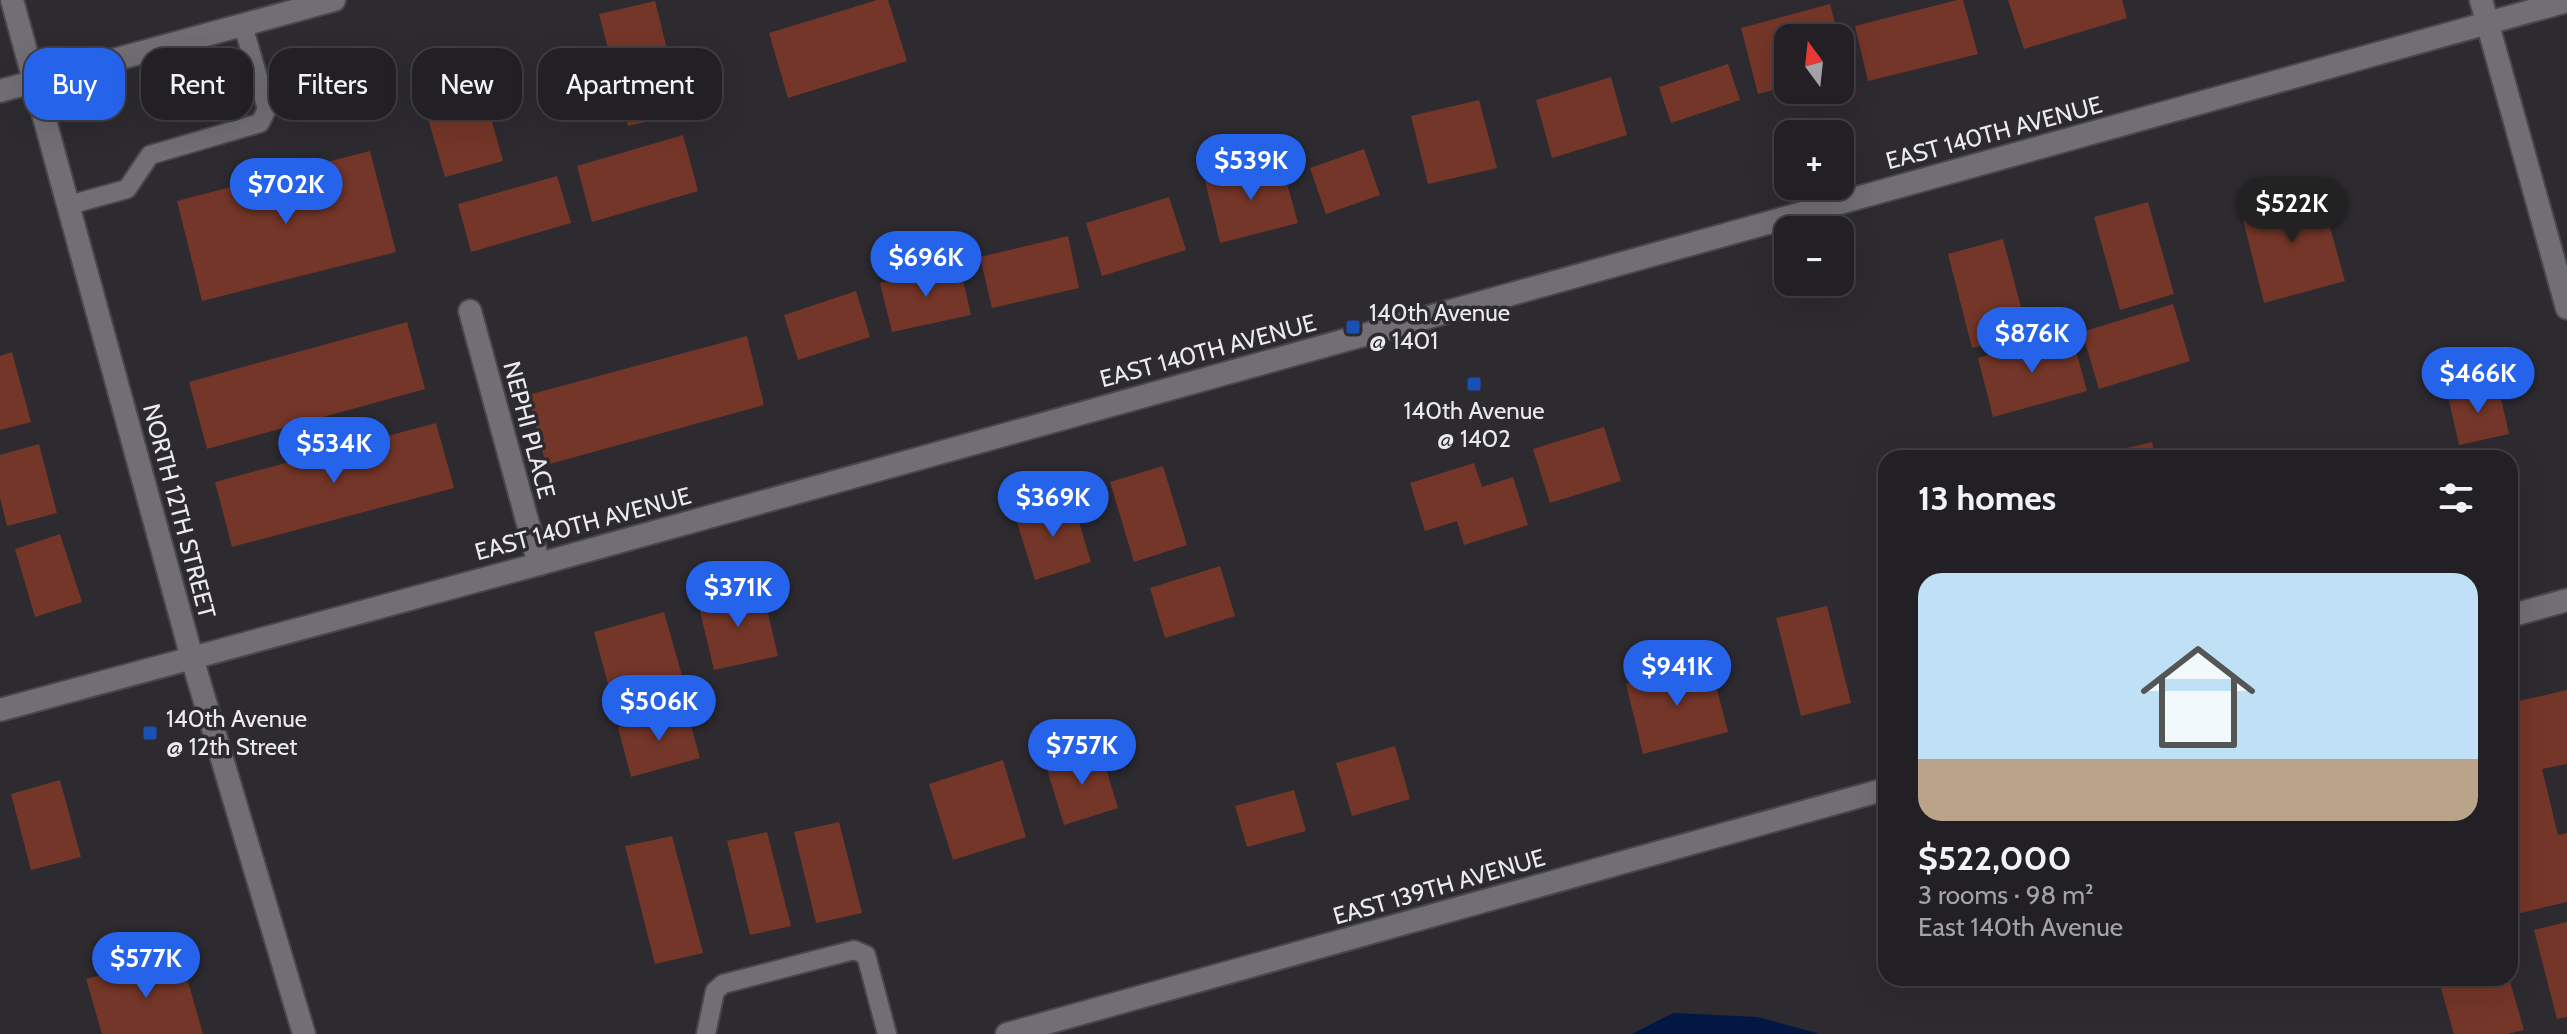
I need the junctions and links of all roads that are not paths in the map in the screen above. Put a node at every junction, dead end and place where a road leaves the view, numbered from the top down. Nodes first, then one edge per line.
1 (12, 0) edge
2 (334, 0) edge
3 (2481, 0) edge
4 (2567, 1) edge
5 (2488, 23) junction
6 (243, 25) junction
7 (25, 48) edge
8 (125, 57) edge
9 (24, 84) edge
10 (0, 91) edge
11 (45, 120) edge
12 (69, 205) junction
13 (2567, 308) edge
14 (470, 311) dead end
15 (539, 564) junction
16 (2567, 600) edge
17 (2518, 614) edge
18 (192, 658) junction
19 (0, 710) edge
20 (1878, 791) edge
21 (304, 1034) edge
22 (706, 1034) edge
23 (887, 1034) edge
24 (1007, 1034) edge

1 - 7 street, NORTH 12TH STREET
2 - 6 street
3 - 5 street
4 - 5 street, EAST 140TH AVENUE
5 - 13 street
5 - 15 street, EAST 140TH AVENUE
6 - 8 street
6 - 12 lane
9 - 10 street
11 - 12 street, NORTH 12TH STREET
12 - 18 street, NORTH 12TH STREET
14 - 15 street, NEPHI PLACE
15 - 18 street, EAST 140TH AVENUE
16 - 17 street
18 - 19 street, EAST 140TH AVENUE
18 - 21 street, NORTH 12TH STREET
20 - 24 street, EAST 139TH AVENUE
22 - 23 lane

